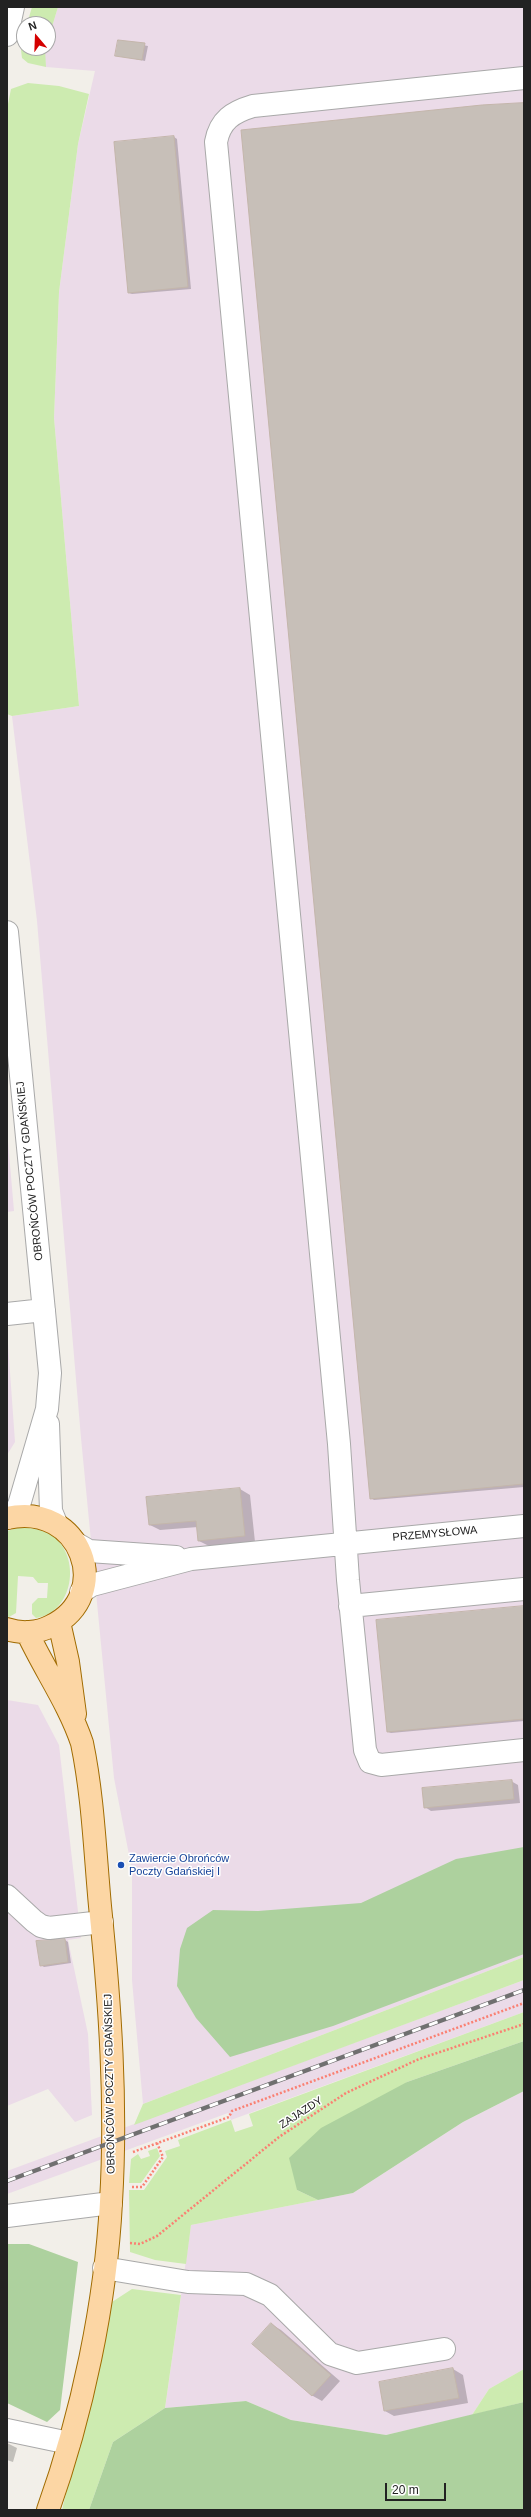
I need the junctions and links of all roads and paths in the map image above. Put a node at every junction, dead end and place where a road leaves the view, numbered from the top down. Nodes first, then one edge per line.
1 (14, 7) edge
2 (7, 34) edge
3 (524, 78) edge
4 (7, 932) edge
5 (44, 1310) junction
6 (7, 1314) edge
7 (47, 1409) junction
8 (7, 1518) edge
9 (56, 1523) junction
10 (524, 1526) edge
11 (346, 1542) junction
12 (77, 1544) junction
13 (191, 1559) junction
14 (524, 1589) edge
15 (81, 1592) junction
16 (350, 1606) junction
17 (59, 1622) junction
18 (17, 1631) edge
19 (76, 1725) junction
20 (524, 1750) edge
21 (7, 1896) edge
22 (102, 1922) junction
23 (524, 2003) edge
24 (524, 2024) edge
25 (157, 2143) junction
26 (127, 2153) dead end
27 (118, 2195) junction
28 (7, 2216) edge
29 (108, 2238) junction
30 (104, 2268) junction
31 (444, 2349) dead end
32 (7, 2430) edge
33 (69, 2443) junction
34 (48, 2510) edge

1 - 2 street
3 - 11 street
4 - 5 street, OBROŃCÓW POCZTY GDAŃSKIEJ
5 - 6 street
5 - 7 street, OBROŃCÓW POCZTY GDAŃSKIEJ
7 - 8 street, OBROŃCÓW POCZTY GDAŃSKIEJ
7 - 9 street, OBROŃCÓW POCZTY GDAŃSKIEJ
8 - 9 main road
9 - 12 main road
10 - 11 street, PRZEMYSŁOWA
11 - 13 street, PRZEMYSŁOWA
11 - 16 street
12 - 13 street
12 - 15 main road
13 - 15 street
14 - 16 street
15 - 17 main road
16 - 20 street
17 - 18 main road
17 - 19 main road, OBROŃCÓW POCZTY GDAŃSKIEJ
18 - 19 main road, OBROŃCÓW POCZTY GDAŃSKIEJ
19 - 22 main road, OBROŃCÓW POCZTY GDAŃSKIEJ
21 - 22 street
22 - 27 main road, OBROŃCÓW POCZTY GDAŃSKIEJ
23 - 25 path
24 - 29 path, ZAJAZDY
25 - 26 path
25 - 27 path
27 - 28 street
27 - 29 main road, OBROŃCÓW POCZTY GDAŃSKIEJ
29 - 30 main road, OBROŃCÓW POCZTY GDAŃSKIEJ
30 - 31 street
30 - 33 main road, OBROŃCÓW POCZTY GDAŃSKIEJ
32 - 33 street
33 - 34 main road, OBROŃCÓW POCZTY GDAŃSKIEJ

